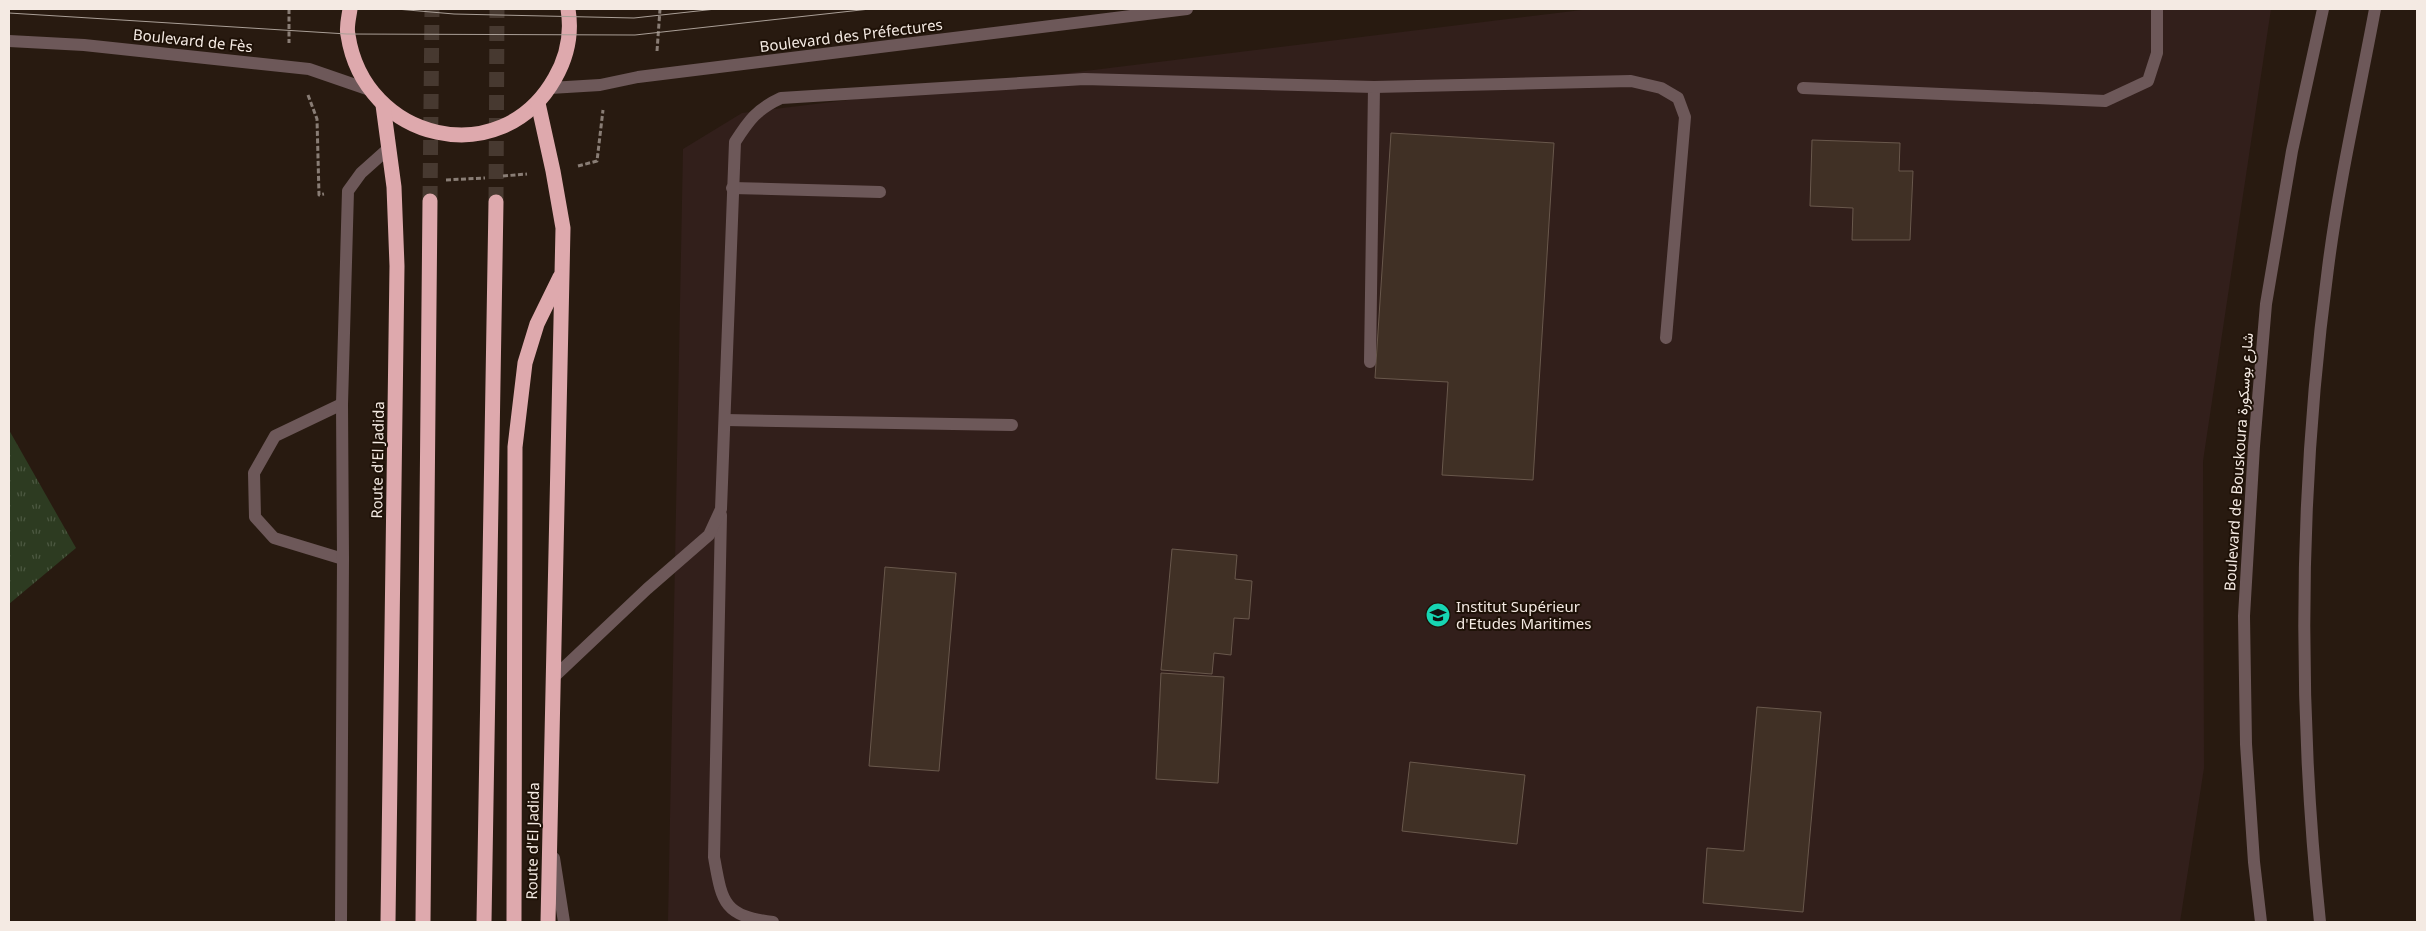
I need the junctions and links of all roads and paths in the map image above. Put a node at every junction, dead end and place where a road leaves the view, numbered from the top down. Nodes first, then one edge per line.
1 (289, 9) edge
2 (350, 9) edge
3 (568, 9) edge
4 (1186, 9) edge
5 (2157, 9) edge
6 (2323, 9) edge
7 (2375, 9) edge
8 (9, 41) edge
9 (289, 67) junction
10 (1374, 87) junction
11 (550, 88) junction
12 (1803, 88) dead end
13 (370, 90) junction
14 (538, 103) junction
15 (384, 105) junction
16 (389, 148) junction
17 (732, 188) junction
18 (348, 190) junction
19 (880, 192) dead end
20 (430, 201) tunnel mouth
21 (496, 202) tunnel mouth
22 (563, 272) junction
23 (1666, 338) dead end
24 (1370, 362) dead end
25 (342, 404) junction
26 (726, 420) junction
27 (1012, 425) dead end
28 (721, 508) junction
29 (343, 559) junction
30 (554, 676) junction
31 (549, 828) junction
32 (342, 922) edge
33 (388, 922) edge
34 (424, 922) edge
35 (484, 922) edge
36 (514, 922) edge
37 (548, 922) edge
38 (564, 922) edge
39 (773, 922) edge
40 (2261, 922) edge
41 (2320, 922) edge

1 - 9 path
2 - 13 highway
3 - 11 highway
4 - 11 street, Boulevard des Préfectures
5 - 12 street
6 - 40 street, Boulevard de Bouskoura شارع بوسكورة
7 - 41 street
8 - 9 street, Boulevard de Fès
9 - 13 street, Boulevard de Fès
9 - 18 path
10 - 17 street
10 - 23 street
10 - 24 street
11 - 14 highway
13 - 15 highway
14 - 15 highway
14 - 22 highway, Route d'El Jadida
15 - 16 highway, Route d'El Jadida
16 - 18 street
16 - 33 highway, Route d'El Jadida
17 - 19 street
17 - 26 street
18 - 25 street
20 - 34 highway
21 - 35 highway
22 - 30 highway, Route d'El Jadida
22 - 36 highway
25 - 29 street
25 - 29 street
26 - 27 street
26 - 28 street
28 - 30 street
28 - 39 street
29 - 32 street
30 - 31 highway, Route d'El Jadida
31 - 37 highway, Route d'El Jadida
31 - 38 street

